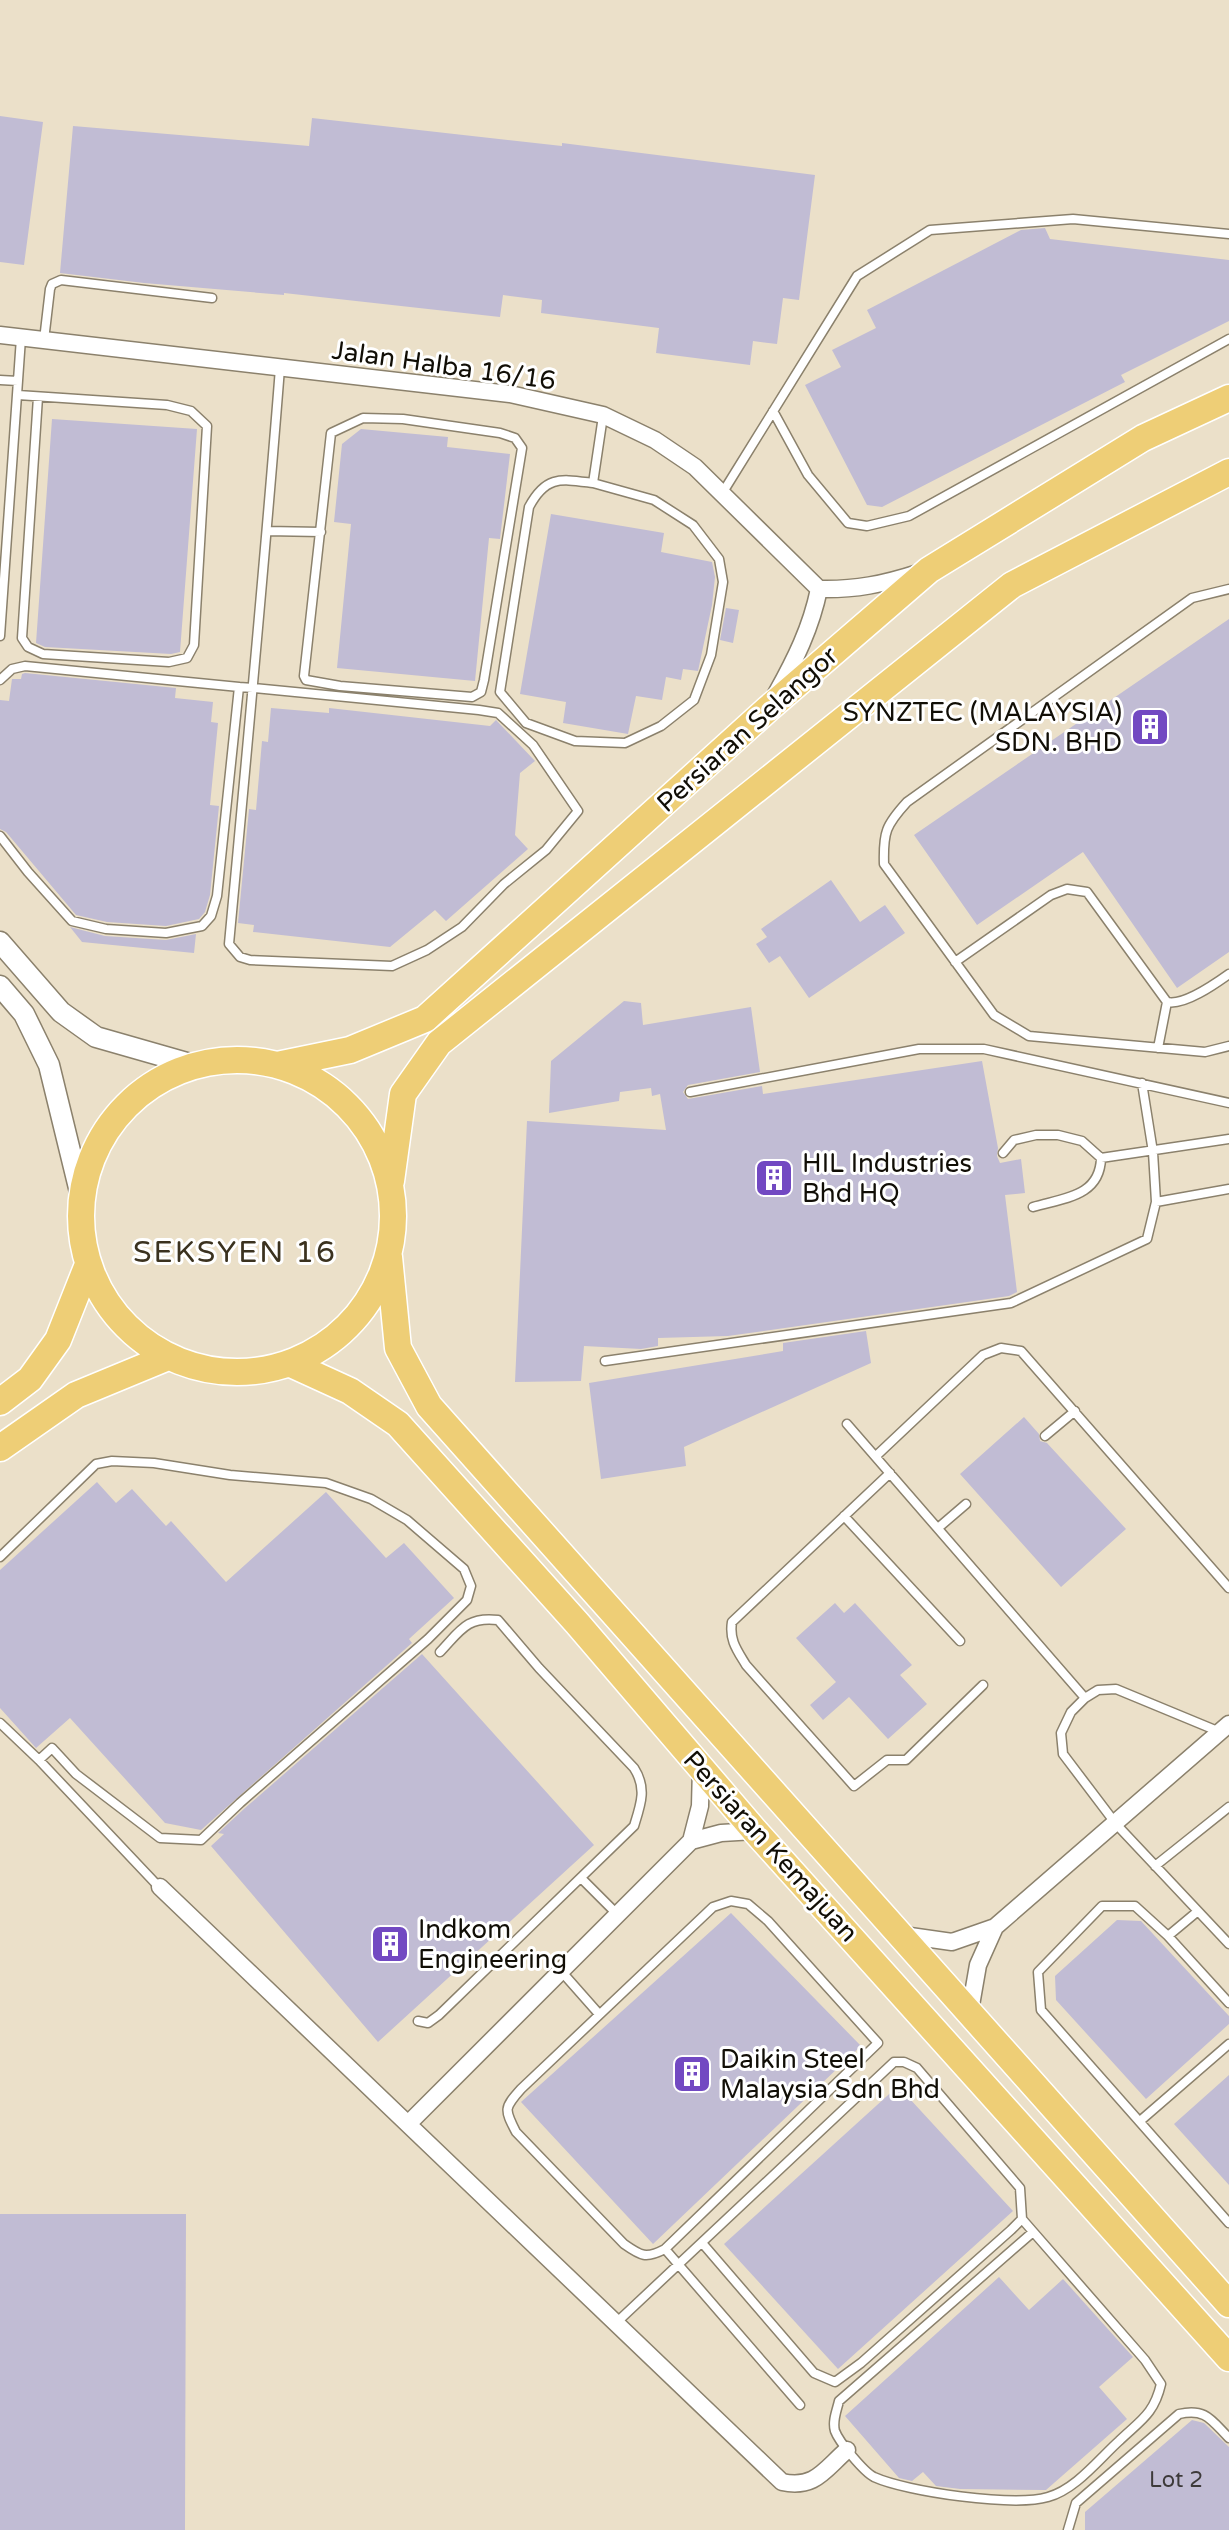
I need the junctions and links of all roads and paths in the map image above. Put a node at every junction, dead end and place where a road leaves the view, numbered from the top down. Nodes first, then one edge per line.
1 (1229, 234) edge
2 (212, 298) dead end
3 (0, 335) edge
4 (21, 338) junction
5 (1229, 339) edge
6 (44, 340) junction
7 (280, 368) junction
8 (0, 380) edge
9 (18, 381) junction
10 (18, 395) junction
11 (38, 397) junction
12 (1229, 398) edge
13 (773, 411) junction
14 (603, 415) junction
15 (1229, 472) edge
16 (593, 483) junction
17 (723, 492) junction
18 (267, 531) junction
19 (321, 532) junction
20 (929, 570) junction
21 (819, 589) junction
22 (1229, 589) edge
23 (0, 636) edge
24 (0, 680) edge
25 (239, 687) junction
26 (253, 688) junction
27 (769, 708) junction
28 (0, 836) edge
29 (0, 942) edge
30 (955, 962) junction
31 (1229, 974) edge
32 (0, 986) edge
33 (1167, 1002) junction
34 (1229, 1046) edge
35 (1158, 1048) junction
36 (194, 1065) junction
37 (277, 1065) junction
38 (1142, 1083) junction
39 (690, 1092) dead end
40 (1229, 1103) edge
41 (1229, 1139) edge
42 (1153, 1152) junction
43 (1003, 1153) dead end
44 (1101, 1158) junction
45 (391, 1181) junction
46 (1229, 1189) edge
47 (80, 1192) junction
48 (1156, 1202) junction
49 (1033, 1207) dead end
50 (389, 1257) junction
51 (87, 1267) junction
52 (168, 1357) junction
53 (605, 1361) dead end
54 (291, 1364) junction
55 (0, 1402) edge
56 (1075, 1411) junction
57 (847, 1424) dead end
58 (1045, 1436) dead end
59 (0, 1448) edge
60 (876, 1456) junction
61 (890, 1473) junction
62 (966, 1504) dead end
63 (844, 1516) junction
64 (938, 1528) junction
65 (0, 1557) edge
66 (1229, 1588) edge
67 (960, 1641) dead end
68 (440, 1652) dead end
69 (983, 1685) dead end
70 (1085, 1698) junction
71 (0, 1723) edge
72 (1224, 1728) edge
73 (39, 1760) junction
74 (701, 1768) junction
75 (1229, 1807) edge
76 (1116, 1824) junction
77 (755, 1831) junction
78 (691, 1841) junction
79 (1155, 1866) junction
80 (581, 1878) junction
81 (160, 1887) joint
82 (1198, 1911) junction
83 (617, 1915) junction
84 (995, 1927) junction
85 (903, 1935) junction
86 (1168, 1936) junction
87 (1229, 1944) edge
88 (561, 1971) junction
89 (1229, 2003) edge
90 (970, 2011) junction
91 (599, 2014) junction
92 (418, 2021) dead end
93 (1229, 2044) edge
94 (1140, 2121) junction
95 (408, 2124) junction
96 (1146, 2212) junction
97 (1022, 2219) junction
98 (1229, 2223) edge
99 (1033, 2232) junction
100 (1120, 2235) junction
101 (703, 2244) junction
102 (665, 2249) junction
103 (1193, 2264) junction
104 (680, 2266) junction
105 (1169, 2289) junction
106 (1229, 2304) edge
107 (616, 2323) junction
108 (1229, 2358) edge
109 (800, 2405) dead end
110 (1229, 2438) edge
111 (847, 2450) junction
112 (1068, 2530) edge

1 - 13 lane
2 - 6 lane
3 - 4 street, Jalan Halba 16/16
4 - 6 street, Jalan Halba 16/16
4 - 9 lane
5 - 13 lane
6 - 7 street, Jalan Halba 16/16
7 - 14 street, Jalan Halba 16/16
7 - 18 lane
8 - 9 lane
9 - 10 lane
10 - 11 lane
10 - 23 lane
11 - 11 lane
12 - 20 main road, Persiaran Selangor
13 - 17 lane
14 - 16 lane
14 - 17 street, Jalan Halba 16/16
15 - 45 main road, Persiaran Selangor
16 - 16 lane
17 - 21 street, Jalan Halba 16/16
18 - 19 lane
18 - 26 lane
19 - 19 lane
20 - 21 street
20 - 27 main road, Persiaran Selangor
21 - 27 street
22 - 30 lane
24 - 25 lane
25 - 26 lane
25 - 28 lane
26 - 26 lane
27 - 37 main road, Persiaran Selangor
29 - 36 street
30 - 33 lane
30 - 35 lane
31 - 33 lane
32 - 47 street
33 - 35 lane
34 - 35 lane
36 - 37 main road
36 - 47 main road
37 - 45 main road
38 - 39 lane
38 - 40 lane
38 - 42 lane
41 - 42 lane
42 - 44 lane
42 - 48 lane
43 - 44 lane
44 - 49 lane
45 - 50 main road
46 - 48 lane
47 - 51 main road
48 - 53 lane
50 - 54 main road
50 - 85 main road, Persiaran Kemajuan
51 - 52 main road
51 - 55 main road
52 - 54 main road
52 - 59 main road
54 - 74 main road, Persiaran Kemajuan
56 - 58 lane
56 - 60 lane
56 - 66 lane
57 - 60 lane
60 - 61 lane
61 - 63 lane
61 - 64 lane
62 - 64 lane
63 - 67 lane
63 - 69 lane
64 - 70 lane
65 - 73 lane
68 - 80 lane
70 - 72 lane
70 - 76 lane
71 - 73 lane
72 - 76 street
73 - 81 lane
74 - 77 main road, Persiaran Kemajuan
74 - 78 street
75 - 79 lane
76 - 79 lane
76 - 84 street
77 - 78 street
77 - 100 main road, Persiaran Kemajuan
78 - 83 street
79 - 82 lane
80 - 83 lane
80 - 92 lane
81 - 95 street
82 - 86 lane
82 - 87 lane
83 - 88 street
84 - 85 street
84 - 90 street
85 - 90 main road, Persiaran Kemajuan
86 - 89 lane
86 - 94 lane
88 - 91 lane
88 - 95 street
90 - 96 main road, Persiaran Kemajuan
91 - 102 lane
91 - 102 lane
93 - 94 lane
94 - 98 lane
95 - 107 street
96 - 100 main road
96 - 103 main road, Persiaran Kemajuan
97 - 99 lane
97 - 101 lane
97 - 101 lane
99 - 111 lane
99 - 111 lane
100 - 105 main road, Persiaran Kemajuan
101 - 104 lane
102 - 104 lane
103 - 105 main road
103 - 106 main road, Persiaran Kemajuan
104 - 107 lane
104 - 109 lane
105 - 108 main road, Persiaran Kemajuan
107 - 111 street
110 - 112 lane

